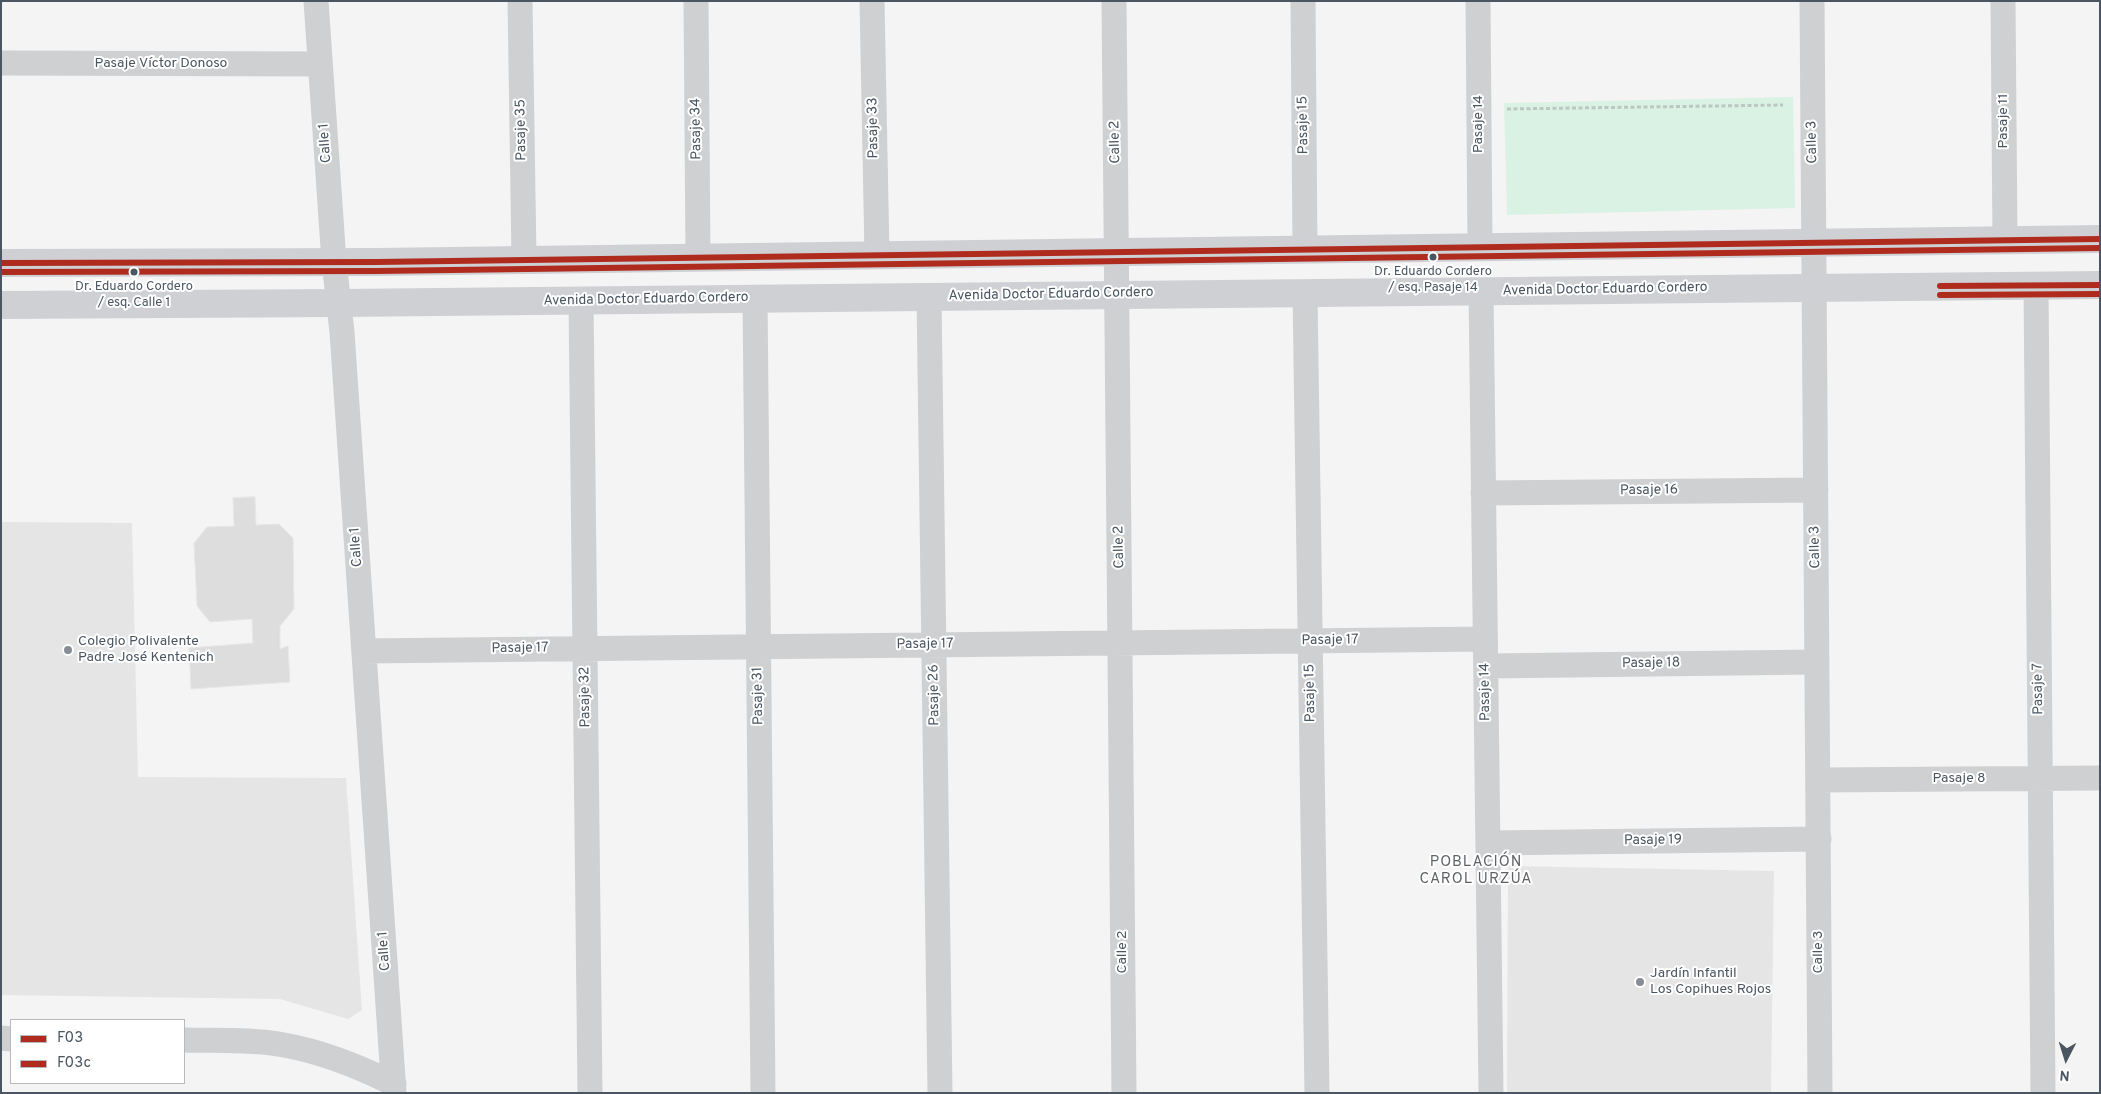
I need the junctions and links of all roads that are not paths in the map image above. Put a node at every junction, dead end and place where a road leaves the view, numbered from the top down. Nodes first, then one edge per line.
1 (316, 1) edge
2 (520, 1) edge
3 (696, 1) edge
4 (872, 1) edge
5 (1114, 1) edge
6 (1303, 1) edge
7 (1478, 1) edge
8 (1812, 1) edge
9 (2003, 1) edge
10 (1, 63) edge
11 (320, 64) junction
12 (2100, 239) edge
13 (2004, 241) junction
14 (1814, 243) junction
15 (1480, 247) junction
16 (1305, 250) junction
17 (1117, 252) junction
18 (877, 255) junction
19 (698, 258) junction
20 (524, 260) junction
21 (334, 262) junction
22 (1, 263) edge
23 (2100, 284) edge
24 (2036, 285) junction
25 (1814, 288) junction
26 (1481, 291) junction
27 (1305, 292) junction
28 (1117, 295) junction
29 (929, 296) junction
30 (755, 298) junction
31 (581, 301) junction
32 (340, 303) junction
33 (1, 305) edge
34 (1816, 490) junction
35 (1483, 493) junction
36 (1485, 639) junction
37 (1310, 641) junction
38 (1120, 643) junction
39 (934, 645) junction
40 (758, 647) junction
41 (585, 649) junction
42 (364, 651) junction
43 (1817, 662) junction
44 (1486, 666) junction
45 (2100, 778) edge
46 (2040, 779) junction
47 (1818, 780) junction
48 (1819, 839) junction
49 (1488, 843) junction
50 (185, 1040) edge
51 (394, 1088) edge
52 (590, 1093) edge
53 (763, 1093) edge
54 (940, 1093) edge
55 (1124, 1093) edge
56 (1317, 1093) edge
57 (1490, 1093) edge
58 (1820, 1093) edge
59 (2043, 1093) edge

1 - 11 street, Calle 1
2 - 20 street, Pasaje 35
3 - 19 street, Pasaje 34
4 - 18 street, Pasaje 33
5 - 17 street, Calle 2
6 - 16 street, Pasaje 15
7 - 15 street, Pasaje 14
8 - 14 street, Calle 3
9 - 13 street, Pasaje 11
10 - 11 street, Pasaje Víctor Donoso
11 - 21 street, Calle 1
12 - 13 street
13 - 14 street
14 - 15 street
14 - 25 street, Calle 3
15 - 16 street
16 - 17 street
17 - 18 street
17 - 28 street, Calle 2
18 - 19 street
19 - 20 street
20 - 21 street
21 - 22 street
21 - 32 street, Calle 1
23 - 24 street, Avenida Doctor Eduardo Cordero
24 - 25 street, Avenida Doctor Eduardo Cordero
24 - 46 street, Pasaje 7
25 - 26 street, Avenida Doctor Eduardo Cordero
25 - 34 street, Calle 3
26 - 27 street, Avenida Doctor Eduardo Cordero
26 - 35 street, Pasaje 14
27 - 28 street, Avenida Doctor Eduardo Cordero
27 - 37 street, Pasaje 15
28 - 29 street, Avenida Doctor Eduardo Cordero
28 - 38 street, Calle 2
29 - 30 street, Avenida Doctor Eduardo Cordero
29 - 39 street, Pasaje 26
30 - 31 street, Avenida Doctor Eduardo Cordero
30 - 40 street, Pasaje 31
31 - 32 street, Avenida Doctor Eduardo Cordero
31 - 41 street, Pasaje 32
32 - 33 street, Avenida Doctor Eduardo Cordero
32 - 42 street, Calle 1
34 - 35 street, Pasaje 16
34 - 43 street, Calle 3
35 - 36 street, Pasaje 14
36 - 37 street, Pasaje 17
36 - 44 street, Pasaje 14
37 - 38 street, Pasaje 17
37 - 56 street, Pasaje 15
38 - 39 street, Pasaje 17
38 - 55 street, Calle 2
39 - 40 street, Pasaje 17
39 - 54 street, Pasaje 26
40 - 41 street, Pasaje 17
40 - 53 street, Pasaje 31
41 - 42 street, Pasaje 17
41 - 52 street, Pasaje 32
42 - 51 street, Calle 1
43 - 44 street, Pasaje 18
43 - 47 street, Calle 3
44 - 49 street, Pasaje 14
45 - 46 street, Pasaje 8
46 - 47 street, Pasaje 8
46 - 59 street, Pasaje 7
47 - 48 street, Calle 3
48 - 49 street, Pasaje 19
48 - 58 street, Calle 3
49 - 57 street, Pasaje 14
50 - 51 street

